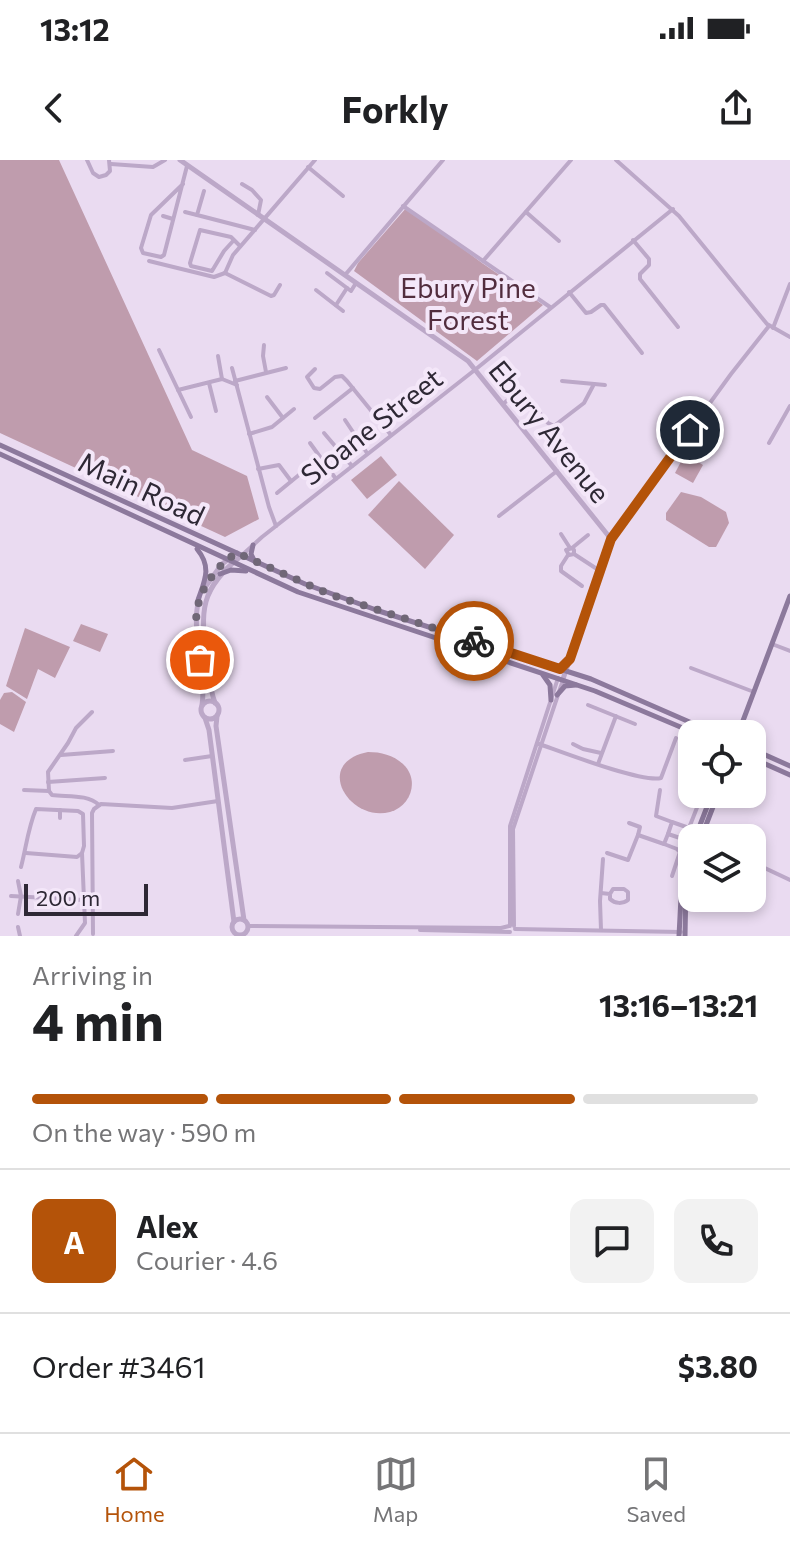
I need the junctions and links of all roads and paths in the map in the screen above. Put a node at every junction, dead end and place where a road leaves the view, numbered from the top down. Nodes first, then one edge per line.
1 (87, 160) edge
2 (165, 160) edge
3 (180, 160) edge
4 (315, 160) edge
5 (443, 160) edge
6 (571, 160) edge
7 (616, 160) edge
8 (110, 162) edge
9 (187, 166) junction
10 (308, 167) junction
11 (183, 184) junction
12 (242, 184) dead end
13 (204, 191) dead end
14 (343, 196) dead end
15 (403, 206) junction
16 (673, 209) junction
17 (185, 212) dead end
18 (526, 212) junction
19 (197, 215) junction
20 (163, 216) dead end
21 (261, 217) junction
22 (173, 219) junction
23 (255, 230) junction
24 (234, 240) junction
25 (633, 240) junction
26 (559, 241) dead end
27 (240, 246) junction
28 (149, 261) dead end
29 (483, 261) junction
30 (225, 273) junction
31 (327, 273) dead end
32 (345, 275) junction
33 (356, 283) junction
34 (790, 284) edge
35 (280, 285) dead end
36 (347, 288) junction
37 (316, 290) dead end
38 (569, 292) junction
39 (336, 305) junction
40 (550, 307) junction
41 (343, 311) dead end
42 (678, 327) dead end
43 (771, 327) junction
44 (790, 337) edge
45 (264, 345) dead end
46 (159, 350) dead end
47 (642, 353) dead end
48 (218, 356) dead end
49 (232, 368) dead end
50 (286, 368) dead end
51 (315, 369) dead end
52 (476, 369) junction
53 (266, 372) junction
54 (222, 379) junction
55 (562, 381) dead end
56 (209, 382) junction
57 (236, 383) junction
58 (594, 384) junction
59 (605, 385) dead end
60 (353, 388) junction
61 (178, 390) junction
62 (267, 397) dead end
63 (503, 404) junction
64 (790, 406) edge
65 (294, 409) dead end
66 (216, 411) dead end
67 (191, 417) dead end
68 (283, 418) junction
69 (315, 418) dead end
70 (345, 420) dead end
71 (324, 433) dead end
72 (249, 434) junction
73 (391, 435) junction
74 (310, 443) dead end
75 (769, 443) dead end
76 (0, 445) edge
77 (367, 453) junction
78 (0, 454) edge
79 (352, 466) junction
80 (258, 469) junction
81 (305, 470) dead end
82 (557, 471) junction
83 (336, 479) junction
84 (291, 481) junction
85 (277, 493) dead end
86 (499, 516) dead end
87 (276, 526) junction
88 (561, 534) dead end
89 (588, 535) dead end
90 (611, 539) junction
91 (192, 544) junction
92 (253, 545) junction
93 (571, 551) junction
94 (241, 554) junction
95 (226, 559) junction
96 (255, 562) junction
97 (233, 563) junction
98 (251, 571) junction
99 (600, 571) junction
100 (220, 574) junction
101 (582, 586) dead end
102 (790, 596) edge
103 (198, 600) junction
104 (772, 644) junction
105 (790, 651) edge
106 (691, 668) dead end
107 (563, 670) junction
108 (538, 672) junction
109 (560, 678) junction
110 (581, 686) junction
111 (754, 692) junction
112 (557, 695) junction
113 (551, 700) junction
114 (215, 703) junction
115 (202, 705) junction
116 (588, 705) dead end
117 (92, 712) dead end
118 (217, 716) junction
119 (616, 716) junction
120 (205, 718) junction
121 (685, 720) edge
122 (744, 720) edge
123 (635, 724) dead end
124 (678, 726) edge
125 (217, 733) junction
126 (210, 737) junction
127 (676, 738) dead end
128 (539, 744) junction
129 (573, 744) dead end
130 (219, 745) junction
131 (113, 751) dead end
132 (602, 753) junction
133 (61, 755) junction
134 (766, 755) edge
135 (212, 756) junction
136 (185, 760) dead end
137 (598, 764) junction
138 (766, 764) edge
139 (790, 766) edge
140 (222, 771) junction
141 (790, 775) edge
142 (105, 778) dead end
143 (47, 782) junction
144 (24, 790) dead end
145 (660, 790) dead end
146 (49, 791) junction
147 (218, 801) junction
148 (97, 806) junction
149 (697, 808) edge
150 (60, 810) junction
151 (60, 818) dead end
152 (672, 822) junction
153 (629, 823) dead end
154 (668, 834) junction
155 (638, 835) junction
156 (678, 837) edge
157 (664, 844) junction
158 (26, 853) junction
159 (82, 853) junction
160 (91, 853) junction
161 (607, 853) dead end
162 (603, 859) dead end
163 (21, 867) dead end
164 (766, 869) edge
165 (672, 876) dead end
166 (790, 880) edge
167 (18, 881) dead end
168 (601, 893) junction
169 (610, 894) junction
170 (11, 896) dead end
171 (21, 896) junction
172 (84, 900) junction
173 (92, 900) junction
174 (682, 912) edge
175 (684, 912) edge
176 (18, 914) dead end
177 (234, 922) junction
178 (246, 923) junction
179 (18, 927) dead end
180 (511, 928) junction
181 (601, 930) junction
182 (464, 932) edge
183 (93, 934) edge
184 (682, 934) edge
185 (235, 935) edge
186 (244, 935) edge
187 (20, 936) edge
188 (76, 936) edge

1 - 8 street
2 - 8 street
3 - 9 street, Ebury Avenue
4 - 10 street
5 - 15 street
6 - 18 street
7 - 16 street
9 - 11 street
9 - 21 street, Ebury Avenue
10 - 14 street
10 - 21 street
11 - 22 street
11 - 22 street
12 - 21 street
13 - 19 street
15 - 29 street
15 - 32 street
16 - 25 street, Sloane Street
16 - 43 street
17 - 19 street
18 - 26 street
18 - 29 street
19 - 23 street
20 - 22 street
21 - 23 street
21 - 32 street, Ebury Avenue
23 - 27 street
24 - 24 street
24 - 27 street
25 - 38 street, Sloane Street
25 - 42 street
27 - 30 street
28 - 30 street
29 - 40 street
30 - 35 street
31 - 36 street
32 - 33 street, Ebury Avenue
33 - 36 street
33 - 52 street, Ebury Avenue
34 - 43 street
36 - 39 street
37 - 39 street
38 - 40 street, Sloane Street
38 - 47 street
39 - 41 street
40 - 52 street, Sloane Street
43 - 44 street
43 - 90 street
45 - 53 street
46 - 61 street
48 - 54 street
49 - 57 street
50 - 53 street
51 - 60 street
52 - 63 street, Ebury Avenue
52 - 73 street, Sloane Street
53 - 57 street
54 - 56 street
54 - 57 street
55 - 58 street
56 - 61 street
56 - 66 street
57 - 72 street
58 - 59 street
58 - 63 street
60 - 69 street
60 - 73 street
61 - 67 street
62 - 68 street
63 - 82 street, Ebury Avenue
64 - 75 street
65 - 68 street
68 - 72 street
70 - 77 street
71 - 79 street
72 - 80 street
73 - 77 street, Sloane Street
74 - 83 street
76 - 94 main road, Main Road
77 - 79 street, Sloane Street
78 - 91 main road, Main Road
79 - 83 street, Sloane Street
80 - 84 street
80 - 87 street
81 - 84 street
82 - 86 street
82 - 90 street, Ebury Avenue
83 - 87 street, Sloane Street
84 - 85 street
87 - 92 street, Sloane Street
88 - 93 street
89 - 93 street
90 - 99 street
91 - 95 main road, Main Road
91 - 103 main road
92 - 94 street, Sloane Street
92 - 96 main road
93 - 99 street
93 - 101 street
94 - 95 street, Sloane Street
94 - 96 main road, Main Road
94 - 97 street, Sloane Street
95 - 97 main road, Main Road
95 - 103 street, Sloane Street
96 - 107 main road, Main Road
97 - 98 main road, Main Road
97 - 100 street, Sloane Street
98 - 100 main road
98 - 108 main road, Main Road
99 - 107 street
100 - 114 street, Sloane Street
102 - 104 main road
103 - 115 street
104 - 105 street
104 - 111 main road
106 - 111 street
107 - 109 street
107 - 121 main road, Main Road
108 - 109 main road, Main Road
108 - 113 main road
109 - 110 main road, Main Road
109 - 112 street
109 - 113 street
110 - 112 main road
110 - 124 main road, Main Road
111 - 122 main road
112 - 128 street
113 - 128 street
114 - 115 street
114 - 118 street
115 - 120 street
116 - 119 street
117 - 133 street
118 - 120 street
118 - 125 street
119 - 123 street
119 - 132 street
120 - 126 street
125 - 126 street
125 - 130 street
126 - 135 street
127 - 137 street
128 - 137 street
128 - 180 street
129 - 132 street
130 - 135 street
130 - 140 street
131 - 133 street
132 - 137 street
133 - 143 street
134 - 139 main road
135 - 136 street
135 - 147 street
138 - 141 main road
140 - 147 street
140 - 178 street
142 - 143 street
143 - 146 street
144 - 146 street
145 - 152 street
146 - 148 street
147 - 148 street
147 - 177 street
148 - 160 street
149 - 152 street
150 - 151 street
150 - 158 street
150 - 159 street
152 - 154 street
153 - 155 street
154 - 156 street
154 - 157 street
155 - 157 street
155 - 161 street
157 - 165 street
158 - 159 street
158 - 163 street
159 - 160 street
159 - 172 street
160 - 173 street
162 - 168 street
164 - 166 street
167 - 171 street
168 - 169 street
168 - 181 street
169 - 169 street
170 - 171 street
171 - 172 street
171 - 176 street
172 - 173 street
172 - 188 street
173 - 183 street
174 - 184 main road
175 - 184 main road
177 - 178 street
177 - 185 street
178 - 182 street
178 - 186 street
179 - 187 street
180 - 181 street
180 - 182 street
181 - 184 street
185 - 186 street

